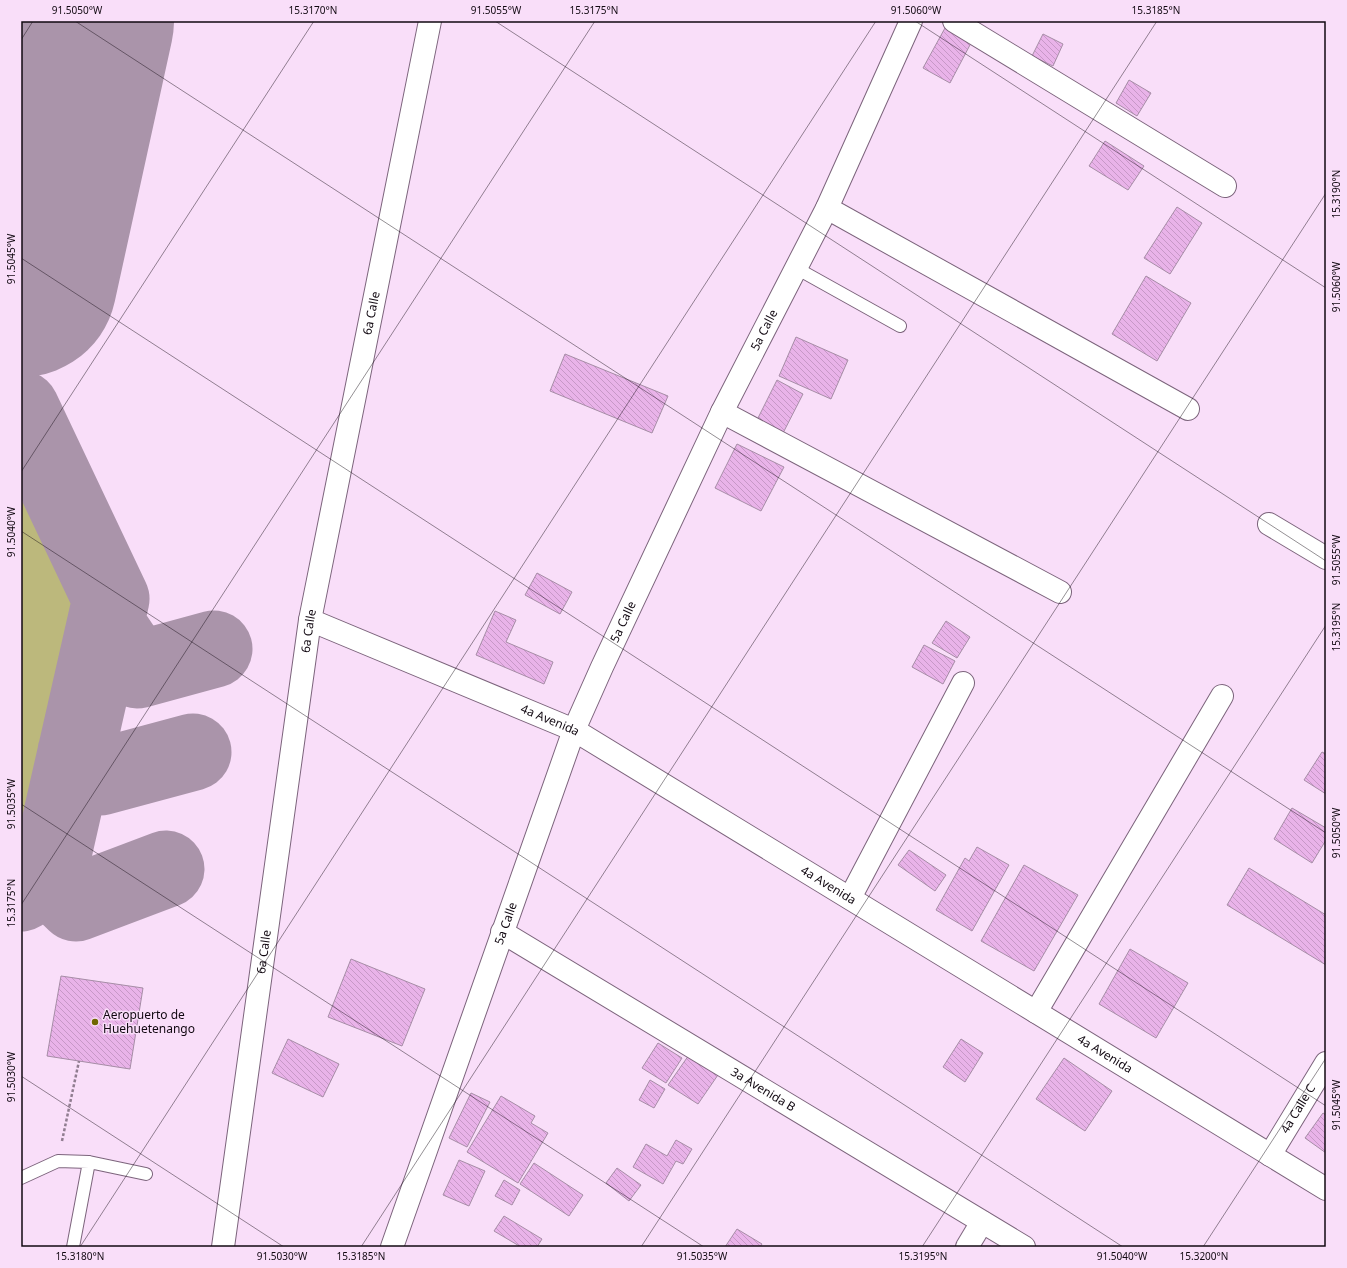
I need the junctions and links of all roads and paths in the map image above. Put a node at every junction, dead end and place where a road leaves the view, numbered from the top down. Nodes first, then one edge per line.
1 (430, 21) edge
2 (911, 21) edge
3 (954, 21) edge
4 (1225, 186) dead end
5 (827, 208) junction
6 (796, 268) junction
7 (900, 326) dead end
8 (1188, 409) dead end
9 (722, 412) junction
10 (1269, 524) dead end
11 (1326, 558) edge
12 (1060, 592) dead end
13 (310, 620) junction
14 (963, 683) dead end
15 (1222, 696) dead end
16 (574, 730) junction
17 (850, 898) junction
18 (502, 932) junction
19 (1036, 1012) junction
20 (79, 1061) dead end
21 (1326, 1063) edge
22 (1270, 1155) junction
23 (58, 1161) junction
24 (89, 1162) junction
25 (146, 1174) dead end
26 (21, 1178) edge
27 (1326, 1189) edge
28 (982, 1222) junction
29 (73, 1247) edge
30 (223, 1247) edge
31 (392, 1247) edge
32 (967, 1247) edge
33 (1024, 1247) edge

1 - 13 street, 6a Calle
2 - 5 street, 5a Calle
3 - 4 street
5 - 6 street, 5a Calle
5 - 8 street
6 - 7 lane
6 - 9 street, 5a Calle
9 - 12 street
9 - 16 street, 5a Calle
10 - 11 street
13 - 16 street, 4a Avenida
13 - 30 street, 6a Calle
14 - 17 street
15 - 19 street
16 - 17 street, 4a Avenida
16 - 18 street, 5a Calle
17 - 19 street, 4a Avenida
18 - 28 street, 3a Avenida B
18 - 31 street, 5a Calle
19 - 22 street, 4a Avenida
20 - 23 path
21 - 22 street, 4a Calle C
22 - 27 street, 4a Avenida
23 - 24 lane
23 - 26 lane
24 - 25 lane
24 - 29 lane
28 - 32 street
28 - 33 street, 3a Avenida B

